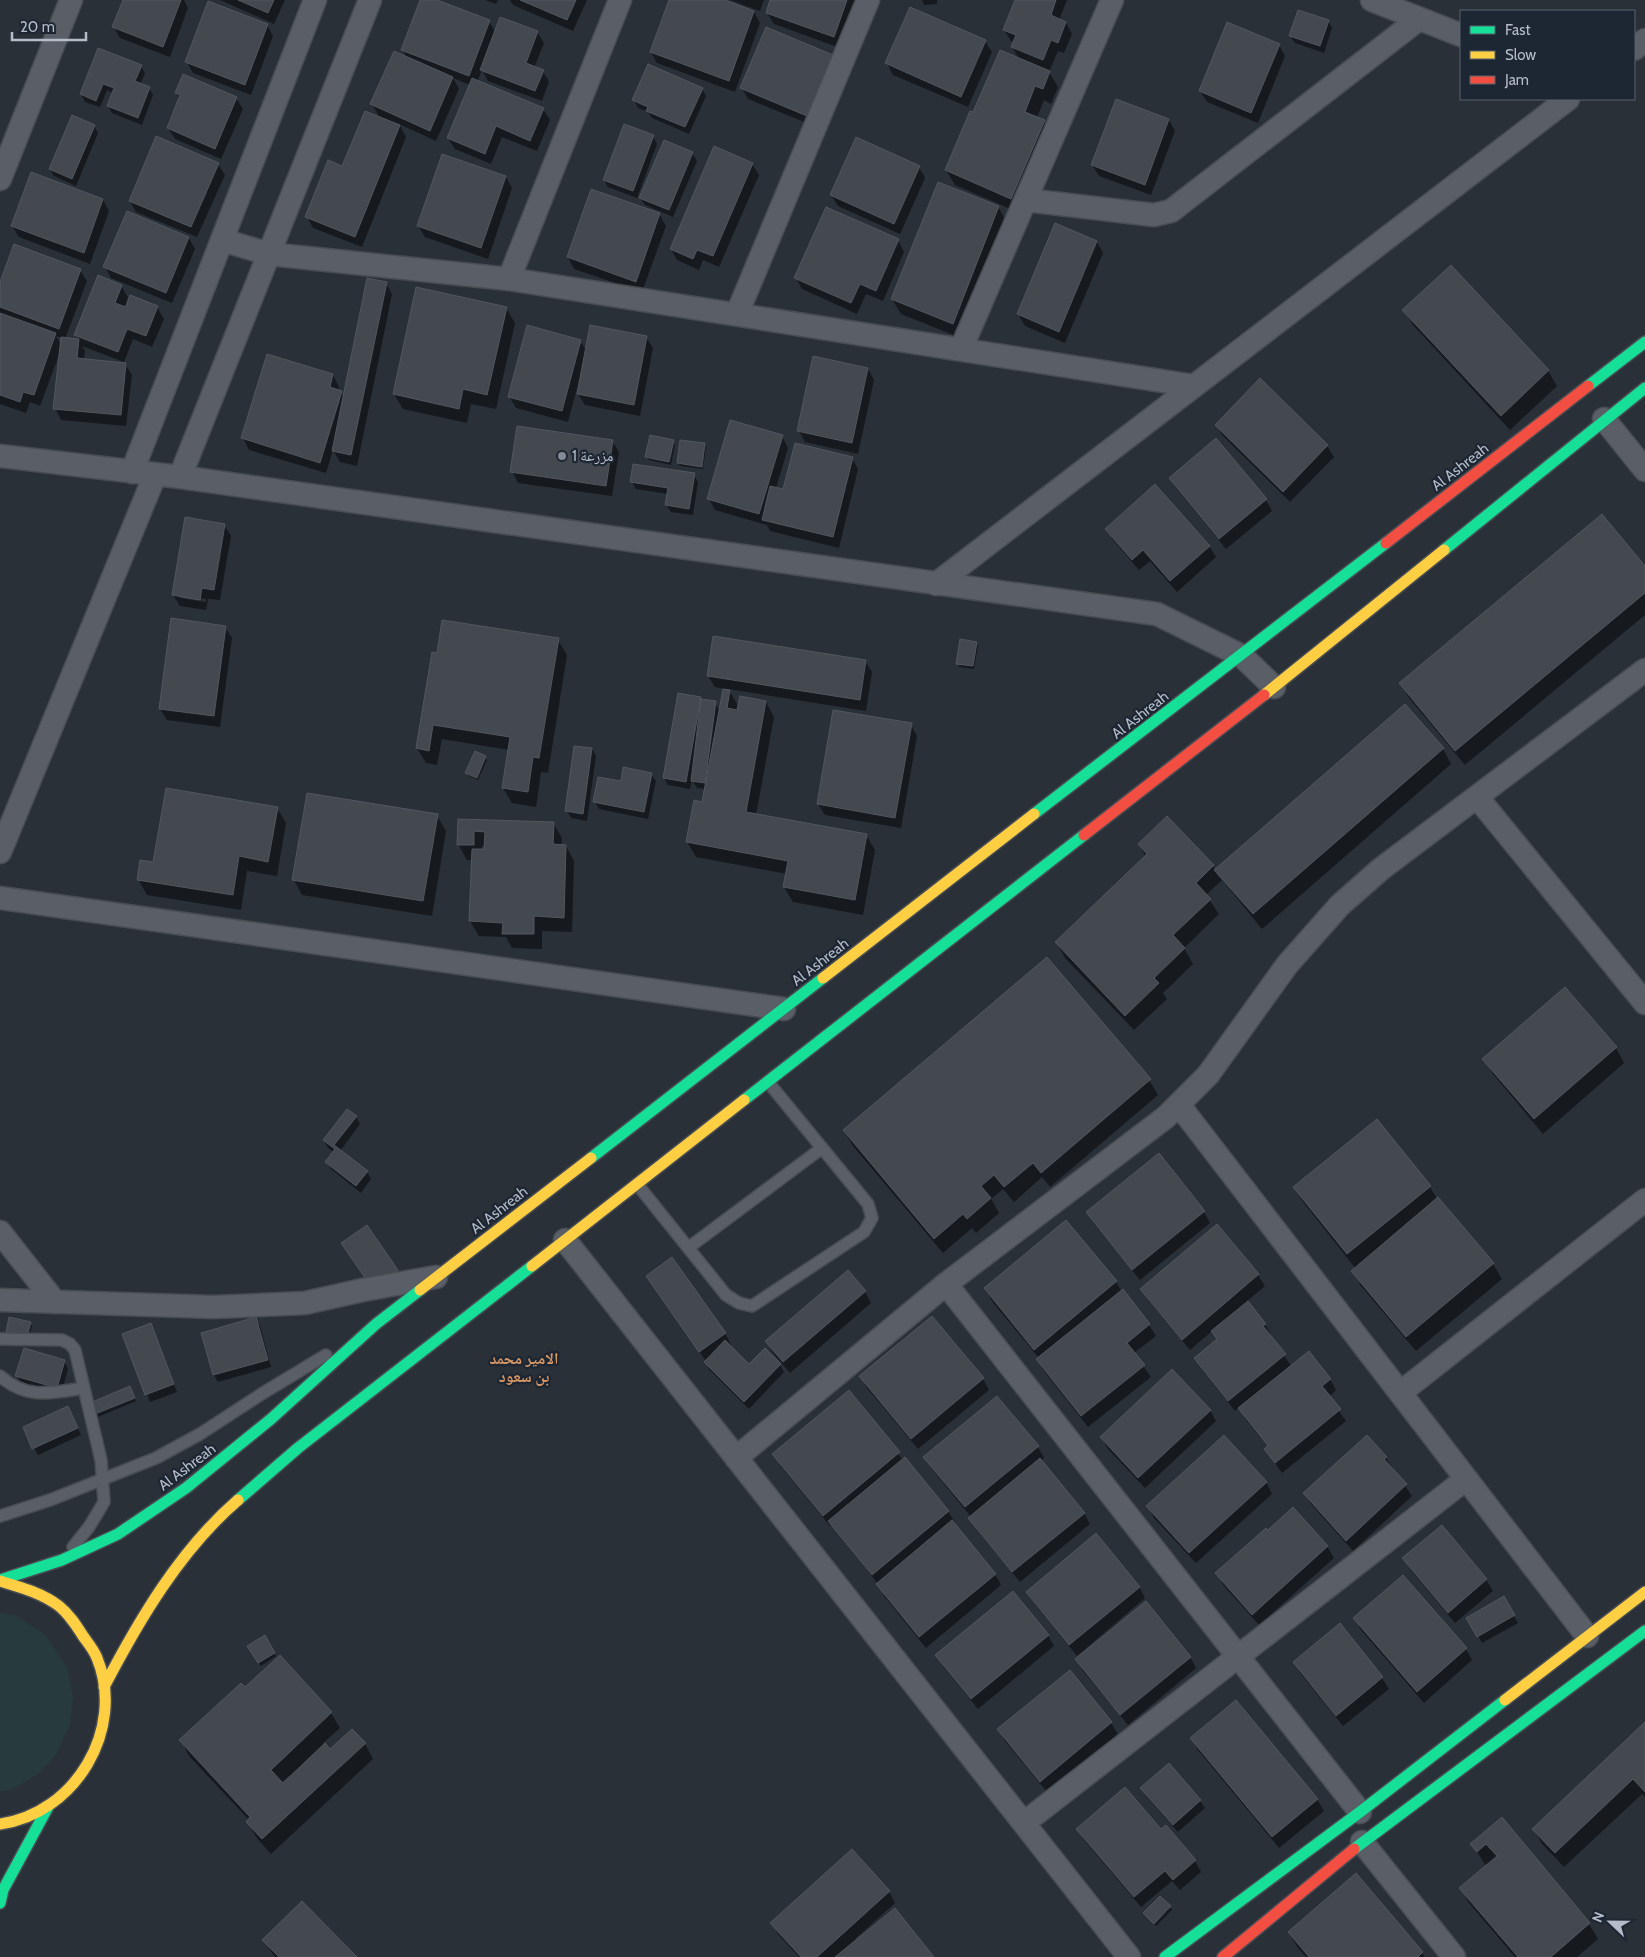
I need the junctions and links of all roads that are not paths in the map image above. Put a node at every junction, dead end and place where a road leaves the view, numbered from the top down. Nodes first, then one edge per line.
1 (70, 0) edge
2 (315, 0) edge
3 (370, 0) edge
4 (620, 0) edge
5 (868, 0) edge
6 (1112, 0) edge
7 (1372, 0) edge
8 (1420, 19) junction
9 (1460, 35) edge
10 (1645, 40) edge
11 (1635, 48) edge
12 (1567, 100) edge
13 (0, 179) edge
14 (1026, 200) junction
15 (222, 240) junction
16 (269, 254) junction
17 (510, 279) junction
18 (737, 314) junction
19 (1645, 342) edge
20 (961, 350) junction
21 (1194, 386) junction
22 (1645, 388) edge
23 (1604, 419) junction
24 (0, 456) edge
25 (1645, 470) edge
26 (132, 472) junction
27 (156, 475) junction
28 (180, 478) junction
29 (936, 584) junction
30 (1242, 656) junction
31 (1645, 670) edge
32 (1274, 687) junction
33 (1477, 797) junction
34 (0, 852) edge
35 (0, 898) edge
36 (1645, 1003) edge
37 (784, 1009) junction
38 (768, 1082) junction
39 (1179, 1105) junction
40 (822, 1148) junction
41 (637, 1184) junction
42 (1645, 1200) edge
43 (0, 1232) edge
44 (565, 1240) junction
45 (688, 1248) junction
46 (436, 1278) junction
47 (946, 1284) junction
48 (0, 1300) edge
49 (55, 1302) junction
50 (376, 1324) junction
51 (0, 1339) edge
52 (0, 1376) edge
53 (84, 1388) junction
54 (1400, 1393) junction
55 (736, 1458) junction
56 (103, 1479) junction
57 (1466, 1479) junction
58 (0, 1516) edge
59 (62, 1560) junction
60 (0, 1581) edge
61 (1645, 1592) edge
62 (1645, 1631) edge
63 (1588, 1636) junction
64 (1238, 1657) junction
65 (104, 1688) junction
66 (48, 1807) junction
67 (1360, 1812) junction
68 (1024, 1823) junction
69 (0, 1824) edge
70 (1362, 1842) junction
71 (0, 1903) edge
72 (1129, 1957) edge
73 (1166, 1957) edge
74 (1224, 1957) edge
75 (1454, 1957) edge

1 - 13 street
2 - 15 street
3 - 16 street
4 - 17 street
5 - 18 street
6 - 14 street
7 - 8 street
8 - 9 street
8 - 14 street
10 - 11 street
12 - 21 street
14 - 20 street
15 - 16 street
15 - 26 street
16 - 17 street
16 - 28 street
17 - 18 street
18 - 20 street
19 - 30 street, Al Ashreah
20 - 21 street
21 - 29 street
22 - 23 street
23 - 25 street
23 - 32 street
24 - 26 street
26 - 27 street
27 - 28 street
27 - 34 street
28 - 29 street
29 - 30 street
30 - 32 street
30 - 37 street, Al Ashreah
31 - 33 street
32 - 38 street
33 - 36 street
33 - 39 street
35 - 37 street
37 - 46 street, Al Ashreah
38 - 40 lane
38 - 41 street
39 - 47 street
39 - 54 street
40 - 45 lane
40 - 45 lane
41 - 44 street
41 - 45 lane
42 - 54 street
43 - 49 street
44 - 55 street
44 - 65 street
46 - 49 street
46 - 50 street, Al Ashreah
47 - 55 street
47 - 64 street
48 - 49 street
50 - 56 lane
50 - 59 street, Al Ashreah
51 - 53 lane
52 - 53 lane
53 - 56 lane
54 - 57 street
55 - 68 street
56 - 58 lane
56 - 59 lane
57 - 63 street
57 - 64 street
59 - 60 street, Al Ashreah
60 - 65 street
61 - 63 street
62 - 70 street
63 - 67 street
64 - 67 street
64 - 68 street
65 - 66 street
66 - 69 street
66 - 71 street
67 - 73 street
68 - 72 street
70 - 74 street
70 - 75 street

